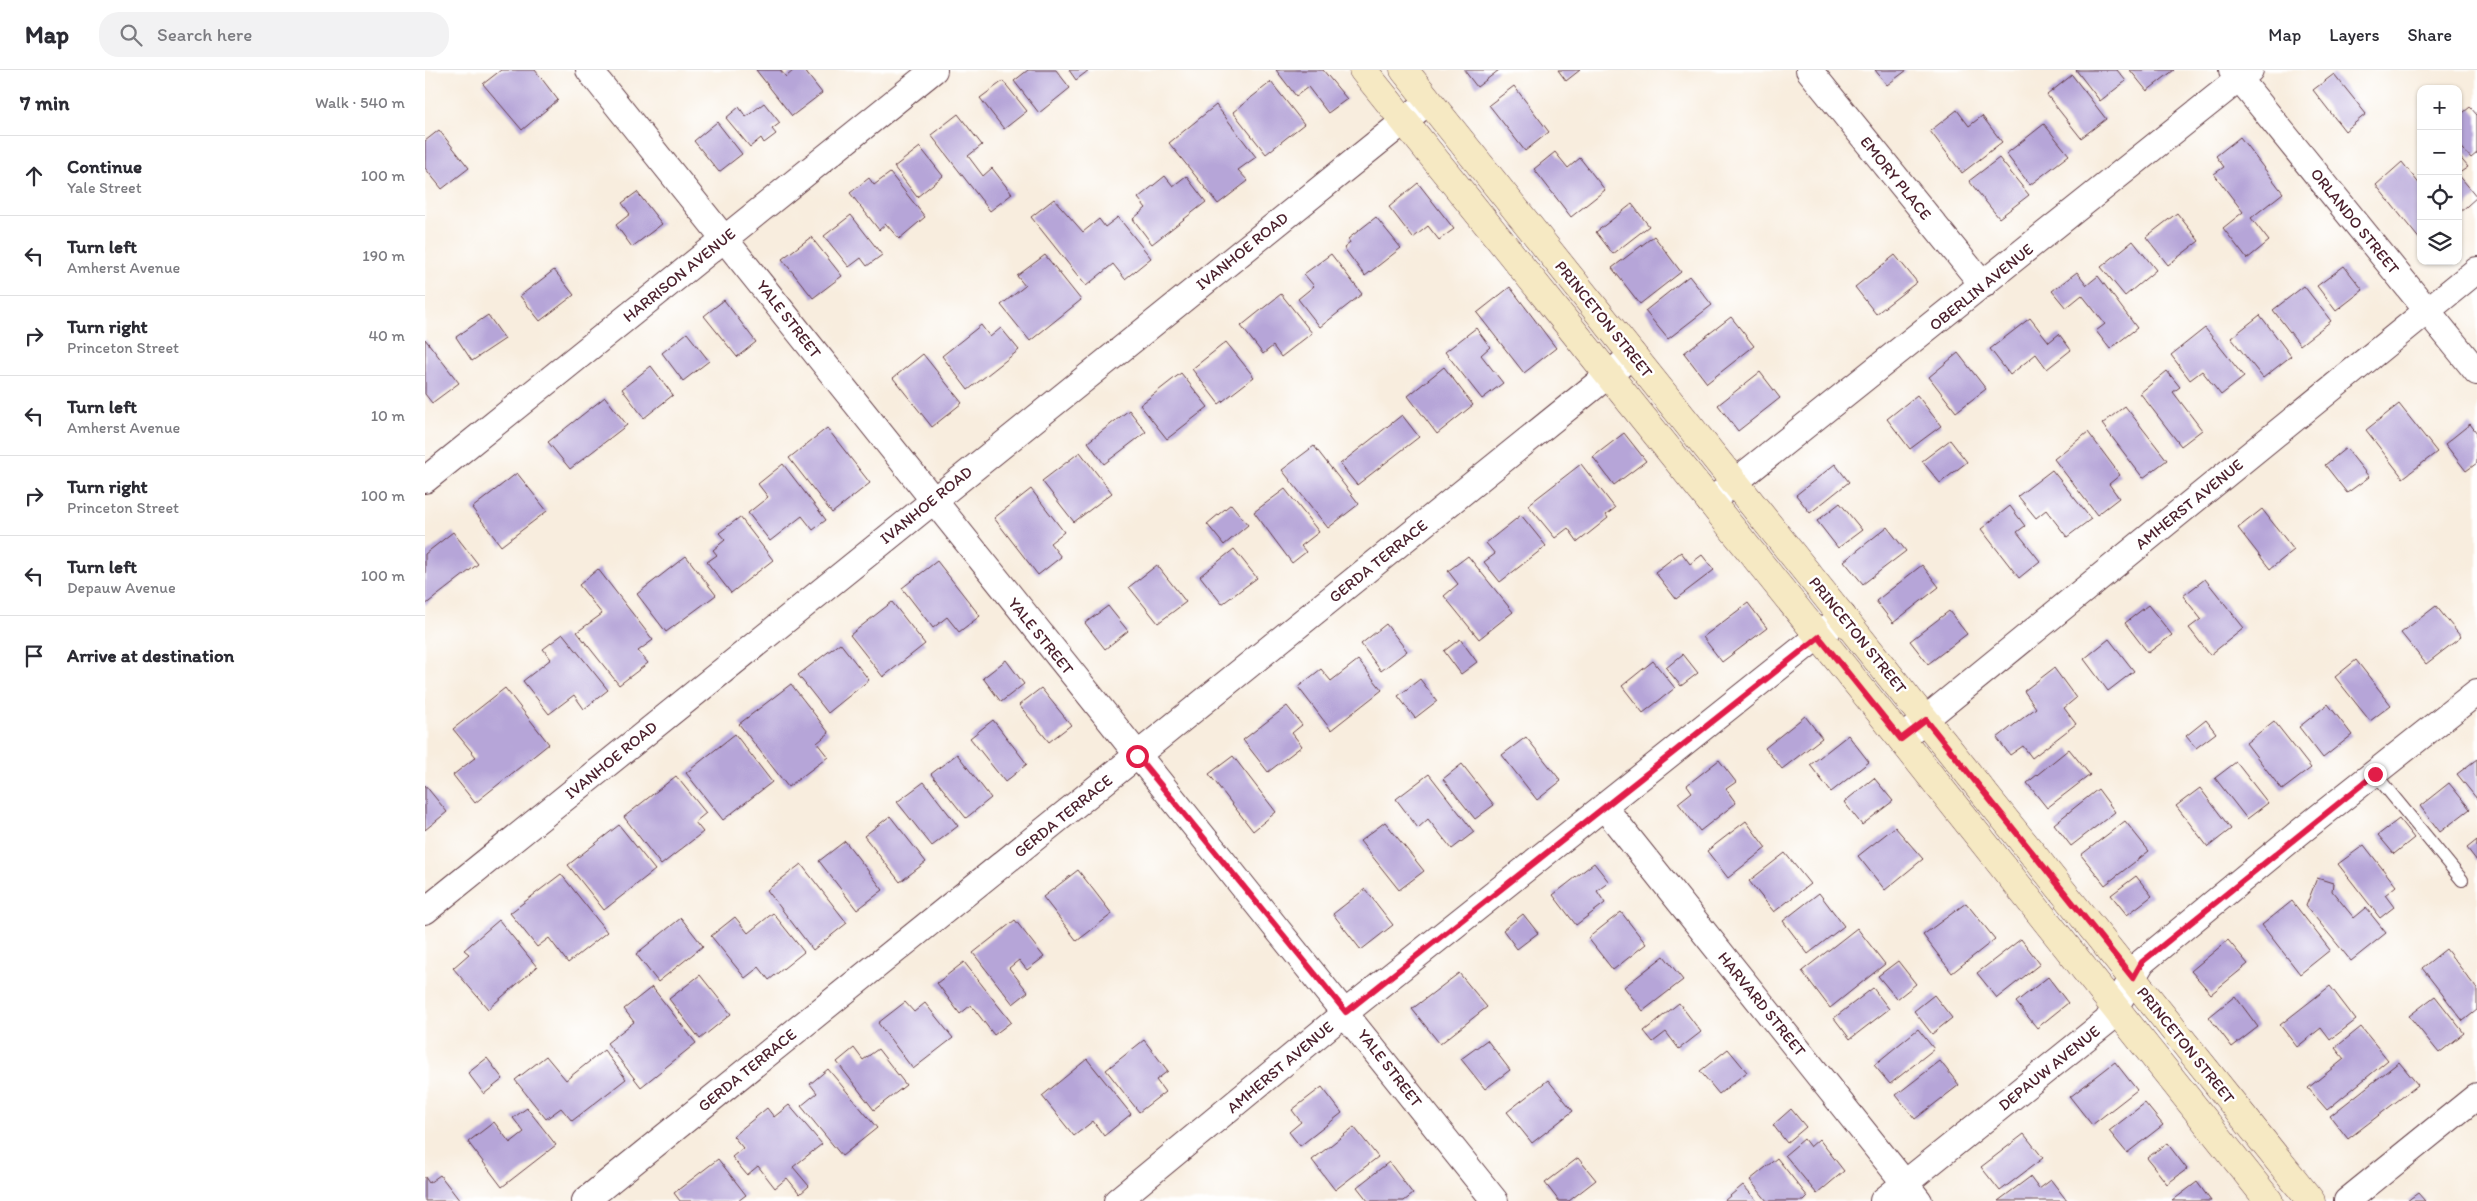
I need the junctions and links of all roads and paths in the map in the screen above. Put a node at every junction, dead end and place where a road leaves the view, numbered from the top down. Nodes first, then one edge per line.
1 (589, 70) edge
2 (934, 70) edge
3 (1363, 70) edge
4 (1404, 70) edge
5 (1809, 70) edge
6 (2241, 73) edge
7 (1429, 101) junction
8 (1404, 121) junction
9 (725, 239) junction
10 (2477, 270) edge
11 (1983, 285) junction
12 (2427, 309) junction
13 (1633, 355) junction
14 (2477, 372) edge
15 (1608, 375) junction
16 (425, 480) edge
17 (1735, 482) junction
18 (933, 500) junction
19 (1710, 502) junction
20 (1843, 616) junction
21 (1819, 637) junction
22 (2477, 692) edge
23 (1926, 720) junction
24 (1901, 739) junction
25 (1137, 756) junction
26 (2375, 774) junction
27 (1604, 807) junction
28 (2462, 880) dead end
29 (425, 911) edge
30 (2133, 978) junction
31 (2115, 1007) junction
32 (1346, 1012) junction
33 (2477, 1096) edge
34 (1912, 1192) edge
35 (602, 1196) edge
36 (1117, 1201) edge
37 (1495, 1201) edge
38 (1883, 1201) edge
39 (2269, 1201) edge
40 (2311, 1201) edge
41 (2347, 1201) edge

1 - 9 street, YALE STREET
2 - 9 street, HARRISON AVENUE
3 - 8 main road, PRINCETON STREET
4 - 7 main road, PRINCETON STREET
5 - 11 street, EMORY PLACE
6 - 11 street, OBERLIN AVENUE
6 - 12 street, ORLANDO STREET
7 - 8 street, IVANHOE ROAD
7 - 13 main road, PRINCETON STREET
8 - 15 main road, PRINCETON STREET
8 - 18 street, IVANHOE ROAD
9 - 16 street, HARRISON AVENUE
9 - 18 street, YALE STREET
10 - 12 street, AMHERST AVENUE
11 - 17 street, OBERLIN AVENUE
12 - 14 street, ORLANDO STREET
12 - 23 street, AMHERST AVENUE
13 - 15 street, GERDA TERRACE
13 - 17 main road, PRINCETON STREET
15 - 19 main road, PRINCETON STREET
15 - 25 street, GERDA TERRACE
17 - 19 street, OBERLIN AVENUE
17 - 20 main road, PRINCETON STREET
18 - 25 street, YALE STREET
18 - 29 street, IVANHOE ROAD
19 - 21 main road, PRINCETON STREET
20 - 21 street, AMHERST AVENUE
20 - 23 main road, PRINCETON STREET
21 - 24 main road, PRINCETON STREET
21 - 27 street, AMHERST AVENUE
22 - 26 street, DEPAUW AVENUE
23 - 24 street, AMHERST AVENUE
23 - 30 main road, PRINCETON STREET
24 - 31 main road, PRINCETON STREET
25 - 32 street, YALE STREET
25 - 35 street, GERDA TERRACE
26 - 28 lane
26 - 30 street, DEPAUW AVENUE
27 - 32 street, AMHERST AVENUE
27 - 34 street, HARVARD STREET
30 - 31 street, DEPAUW AVENUE
30 - 40 main road, PRINCETON STREET
31 - 34 street, DEPAUW AVENUE
31 - 39 main road, PRINCETON STREET
32 - 36 street, AMHERST AVENUE
32 - 37 street, YALE STREET
33 - 41 street
34 - 38 street, DEPAUW AVENUE

